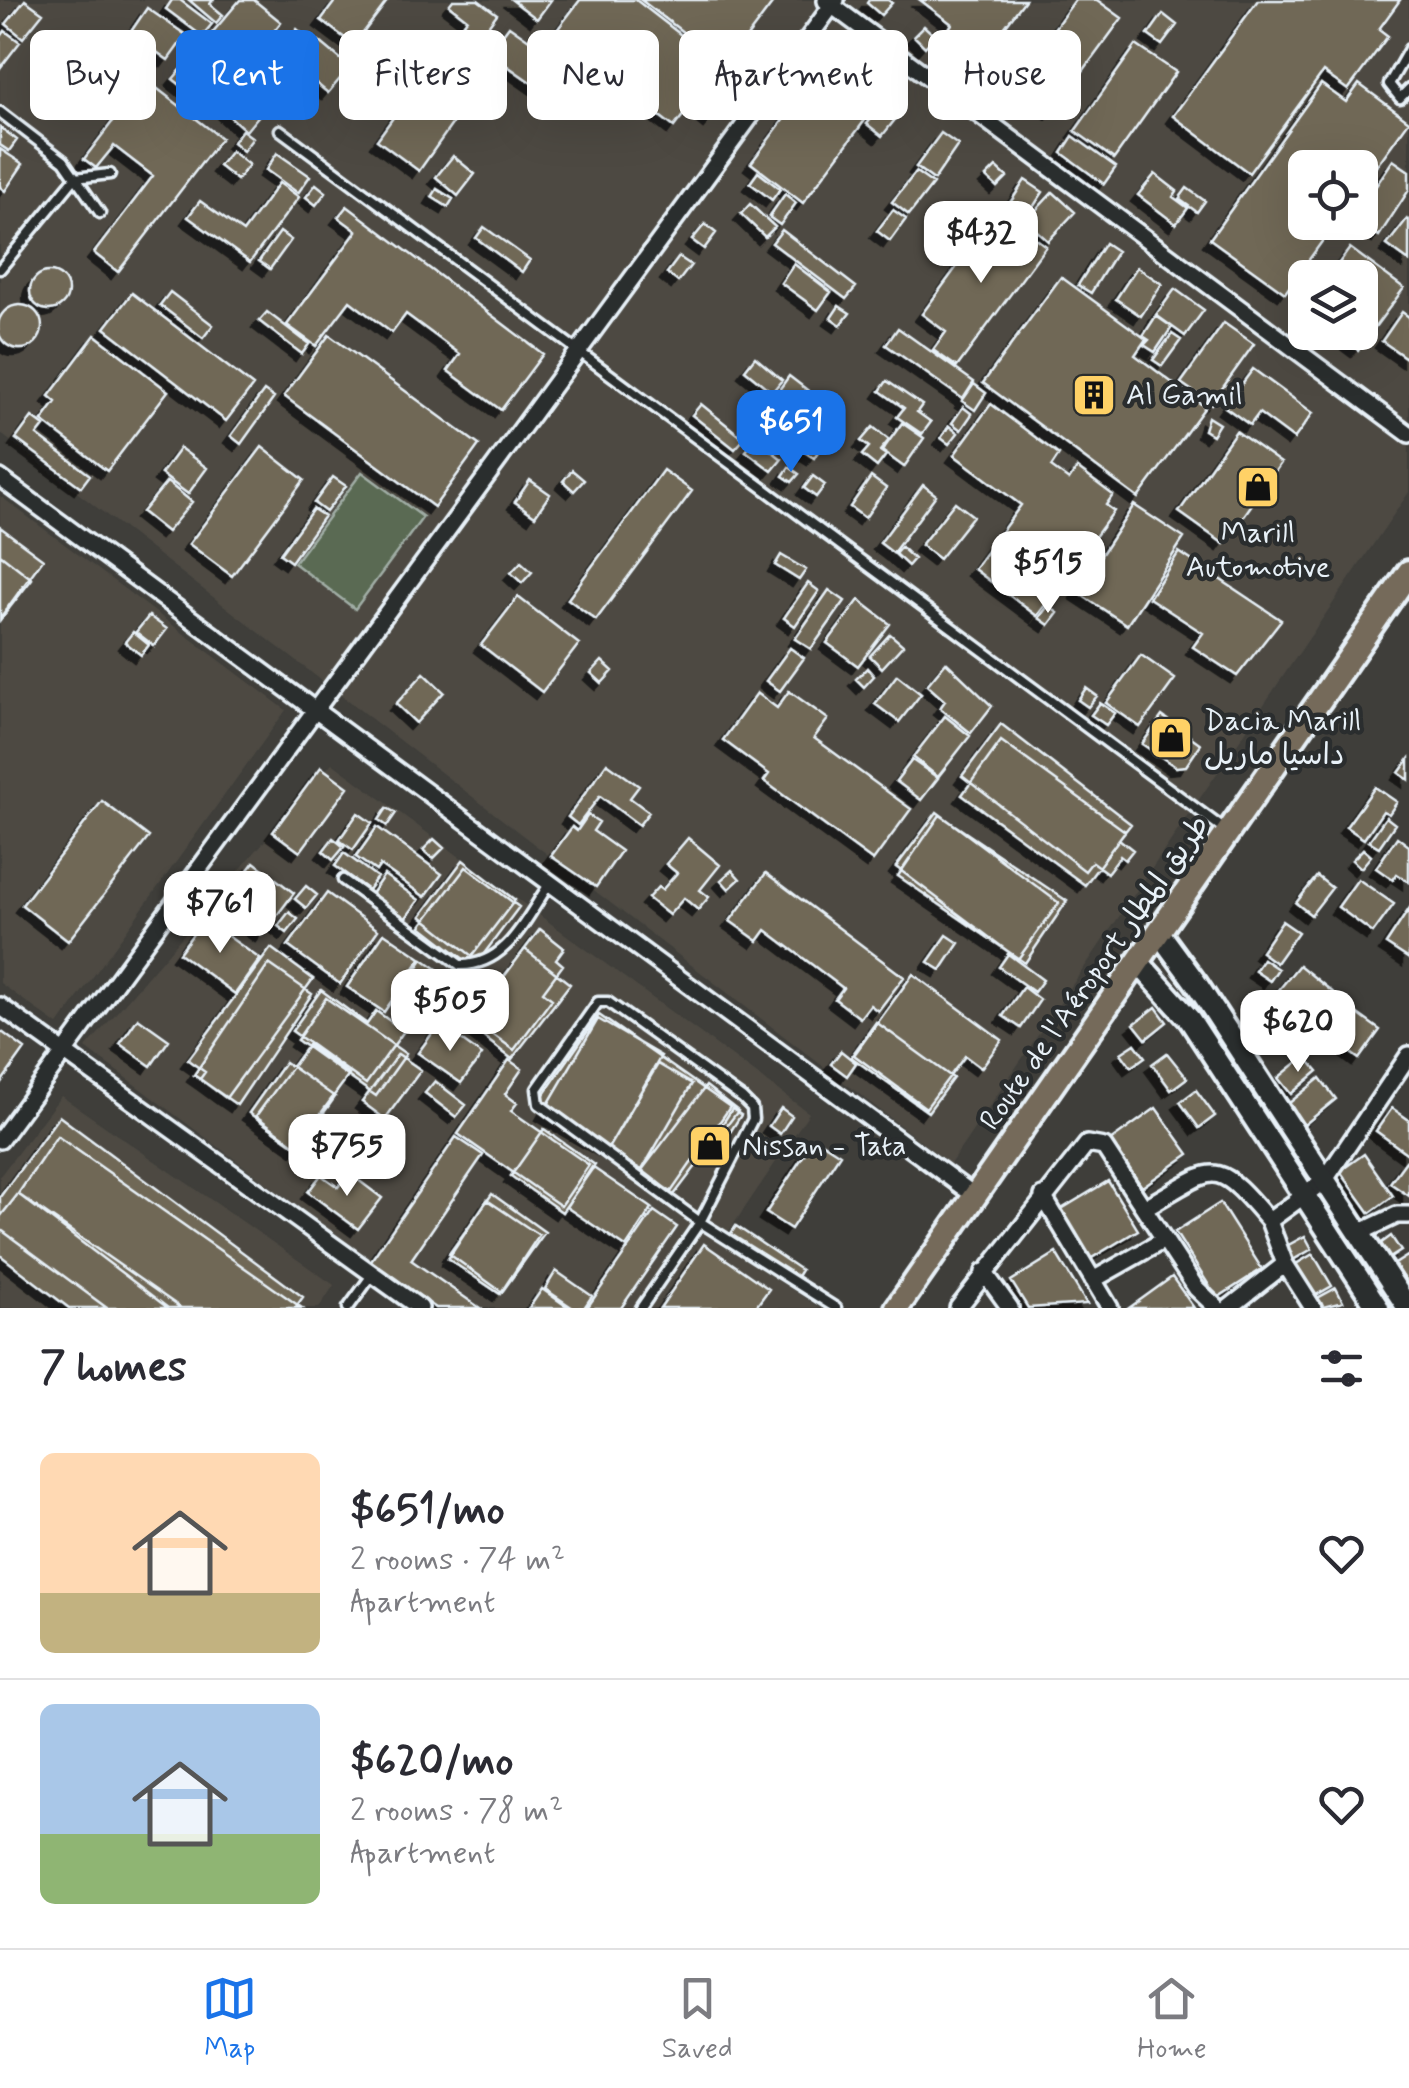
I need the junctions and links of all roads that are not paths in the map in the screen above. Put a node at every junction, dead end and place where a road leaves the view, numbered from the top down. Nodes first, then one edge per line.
1 (830, 2) edge
2 (1409, 49) edge
3 (1409, 89) edge
4 (0, 112) edge
5 (280, 130) dead end
6 (110, 174) dead end
7 (79, 178) junction
8 (100, 212) dead end
9 (0, 269) edge
10 (578, 349) junction
11 (1409, 434) edge
12 (0, 478) edge
13 (1409, 572) edge
14 (314, 710) junction
15 (1229, 833) junction
16 (343, 880) dead end
17 (550, 883) junction
18 (1160, 934) junction
19 (1138, 963) junction
20 (0, 1006) edge
21 (66, 1054) junction
22 (1409, 1056) edge
23 (0, 1140) edge
24 (1324, 1181) junction
25 (976, 1196) junction
26 (1043, 1196) junction
27 (1305, 1196) junction
28 (1144, 1208) junction
29 (1409, 1215) edge
30 (1269, 1221) junction
31 (700, 1222) junction
32 (1359, 1233) junction
33 (1164, 1240) junction
34 (1285, 1264) junction
35 (984, 1272) junction
36 (373, 1274) junction
37 (1093, 1280) junction
38 (348, 1308) edge
39 (420, 1308) edge
40 (641, 1308) edge
41 (836, 1308) edge
42 (897, 1308) edge
43 (958, 1308) edge
44 (1010, 1308) edge
45 (1110, 1308) edge
46 (1218, 1308) edge
47 (1229, 1308) edge
48 (1313, 1308) edge
49 (1378, 1308) edge
50 (1408, 1308) edge

1 - 10 street
1 - 11 street
2 - 3 lane
4 - 7 lane
5 - 10 lane
6 - 7 lane
7 - 8 lane
7 - 9 lane
10 - 14 street
10 - 15 lane
12 - 14 street
13 - 15 main road, Route de l'Aéroport طريق المطار
14 - 17 street
14 - 21 street
15 - 18 main road, Route de l'Aéroport طريق المطار
16 - 17 lane
17 - 25 street
18 - 19 main road, Route de l'Aéroport طريق المطار
18 - 24 main road
19 - 25 main road, Route de l'Aéroport طريق المطار
19 - 27 main road
20 - 21 street
21 - 23 street
21 - 36 street
22 - 24 street
24 - 27 street
24 - 32 main road
25 - 42 main road, Route de l'Aéroport طريق المطار
26 - 28 street
26 - 35 street
26 - 37 street
27 - 30 street
27 - 49 main road
28 - 30 street
28 - 33 street
29 - 32 street
30 - 34 street
31 - 31 lane
31 - 40 lane
31 - 41 lane
32 - 50 main road
33 - 37 street
33 - 46 street
34 - 47 street
34 - 48 street
35 - 43 street
35 - 44 street
36 - 38 lane
36 - 39 street
37 - 45 street

